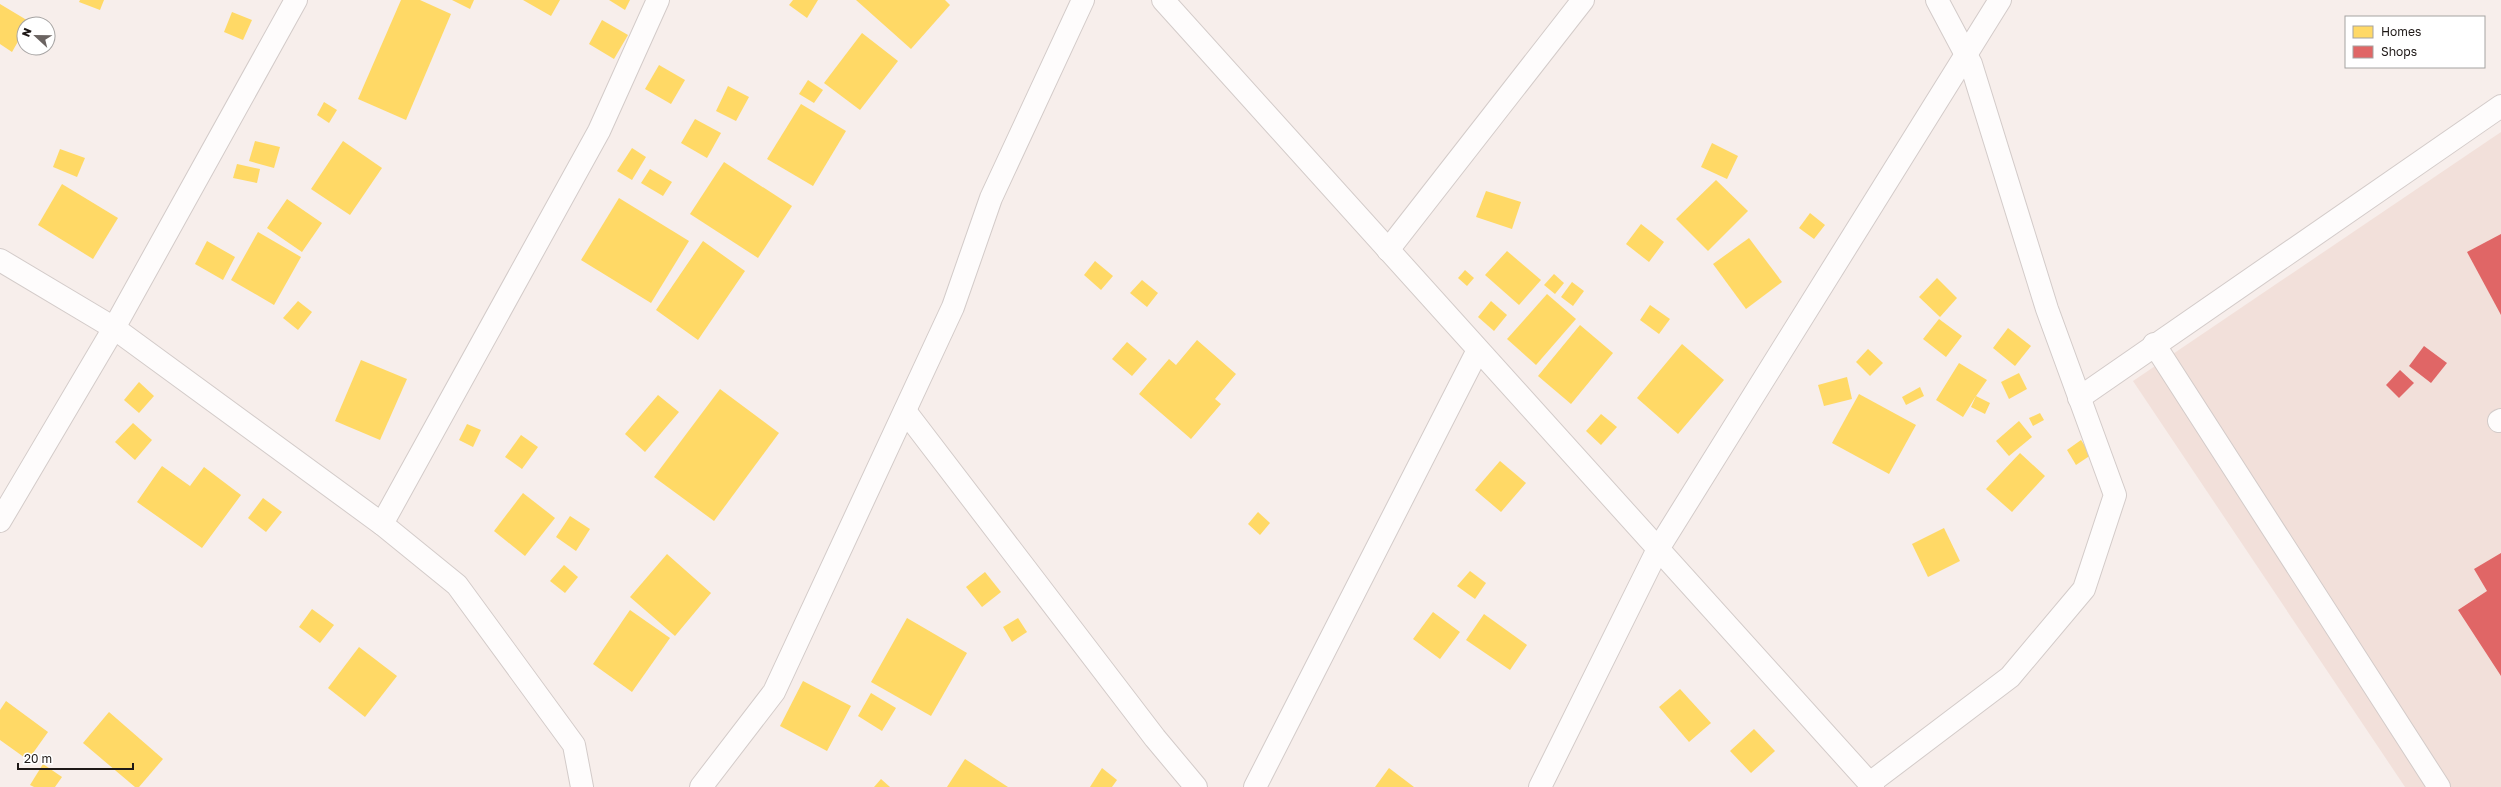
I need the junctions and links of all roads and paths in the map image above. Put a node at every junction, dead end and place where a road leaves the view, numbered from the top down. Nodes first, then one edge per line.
1 (296, 0) edge
2 (658, 0) edge
3 (1082, 0) edge
4 (1163, 0) edge
5 (1583, 0) edge
6 (1937, 0) edge
7 (2000, 0) edge
8 (1966, 54) junction
9 (2501, 106) edge
10 (1388, 250) junction
11 (0, 260) edge
12 (114, 328) junction
13 (2154, 344) junction
14 (1478, 350) junction
15 (2079, 398) junction
16 (905, 411) junction
17 (0, 521) edge
18 (382, 524) junction
19 (1658, 549) junction
20 (1872, 785) edge
21 (704, 786) edge
22 (582, 787) edge
23 (1196, 787) edge
24 (1255, 787) edge
25 (1540, 787) edge
26 (2440, 787) edge

1 - 12 street
2 - 18 street
3 - 16 street
4 - 10 street
5 - 10 street
6 - 8 street
7 - 8 street
8 - 15 street
8 - 19 street
9 - 13 street
10 - 14 street
11 - 12 street
12 - 17 street
12 - 18 street
13 - 15 street
13 - 26 street
14 - 19 street
14 - 24 street
15 - 20 street
16 - 21 street
16 - 23 street
18 - 22 street
19 - 20 street
19 - 25 street

